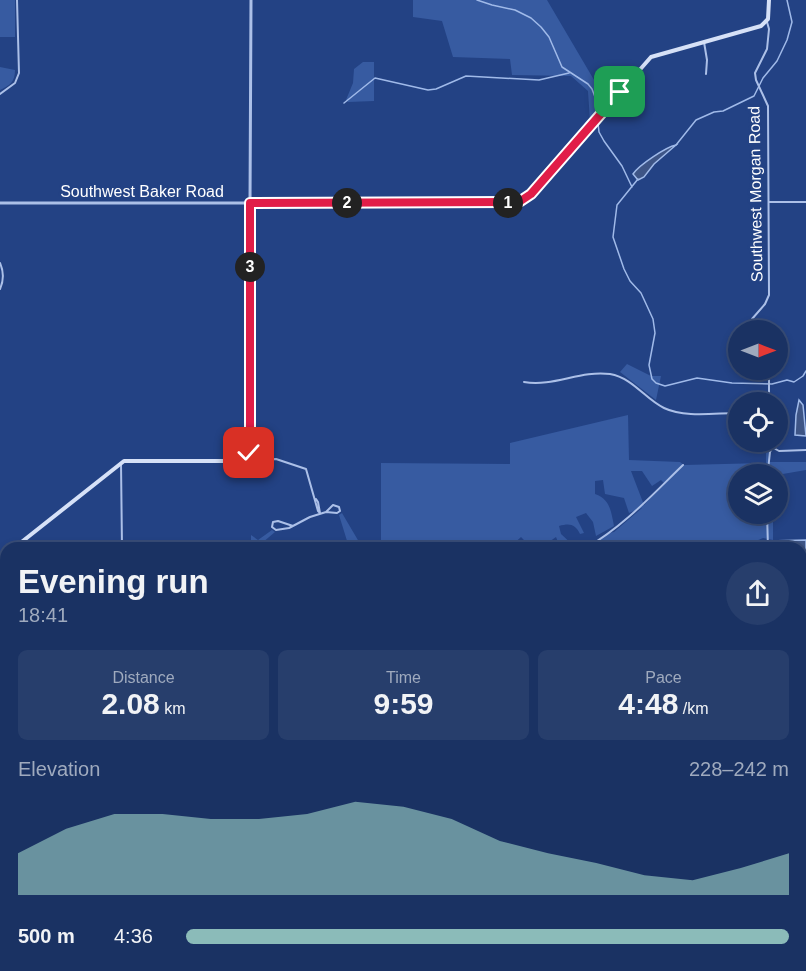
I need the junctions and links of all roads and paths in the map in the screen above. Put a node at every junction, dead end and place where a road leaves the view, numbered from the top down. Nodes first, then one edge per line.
1 (17, 0) edge
2 (251, 0) edge
3 (769, 0) edge
4 (767, 22) junction
5 (704, 42) junction
6 (706, 74) dead end
7 (0, 94) edge
8 (769, 202) junction
9 (806, 202) edge
10 (0, 203) edge
11 (250, 203) junction
12 (0, 263) edge
13 (0, 289) edge
14 (752, 320) edge
15 (524, 382) dead end
16 (728, 413) edge
17 (806, 450) edge
18 (788, 451) edge
19 (247, 456) junction
20 (121, 463) junction
21 (683, 465) dead end
22 (326, 512) dead end
23 (320, 513) junction
24 (768, 524) edge
25 (293, 526) junction
26 (22, 542) edge
27 (122, 542) edge
28 (595, 542) edge
29 (768, 542) edge

1 - 7 street
2 - 11 street
3 - 4 main road
4 - 5 main road, Southwest Baker Road
4 - 8 street, Southwest Morgan Road
5 - 6 street
5 - 11 main road, Southwest Baker Road
8 - 9 street
8 - 14 street, Southwest Morgan Road
10 - 11 street, Southwest Baker Road
11 - 19 main road
12 - 13 street
15 - 16 street
17 - 18 street
19 - 20 main road
19 - 23 street
20 - 26 main road
20 - 27 street
21 - 28 street
22 - 23 street
23 - 25 street
24 - 29 street
25 - 25 street

